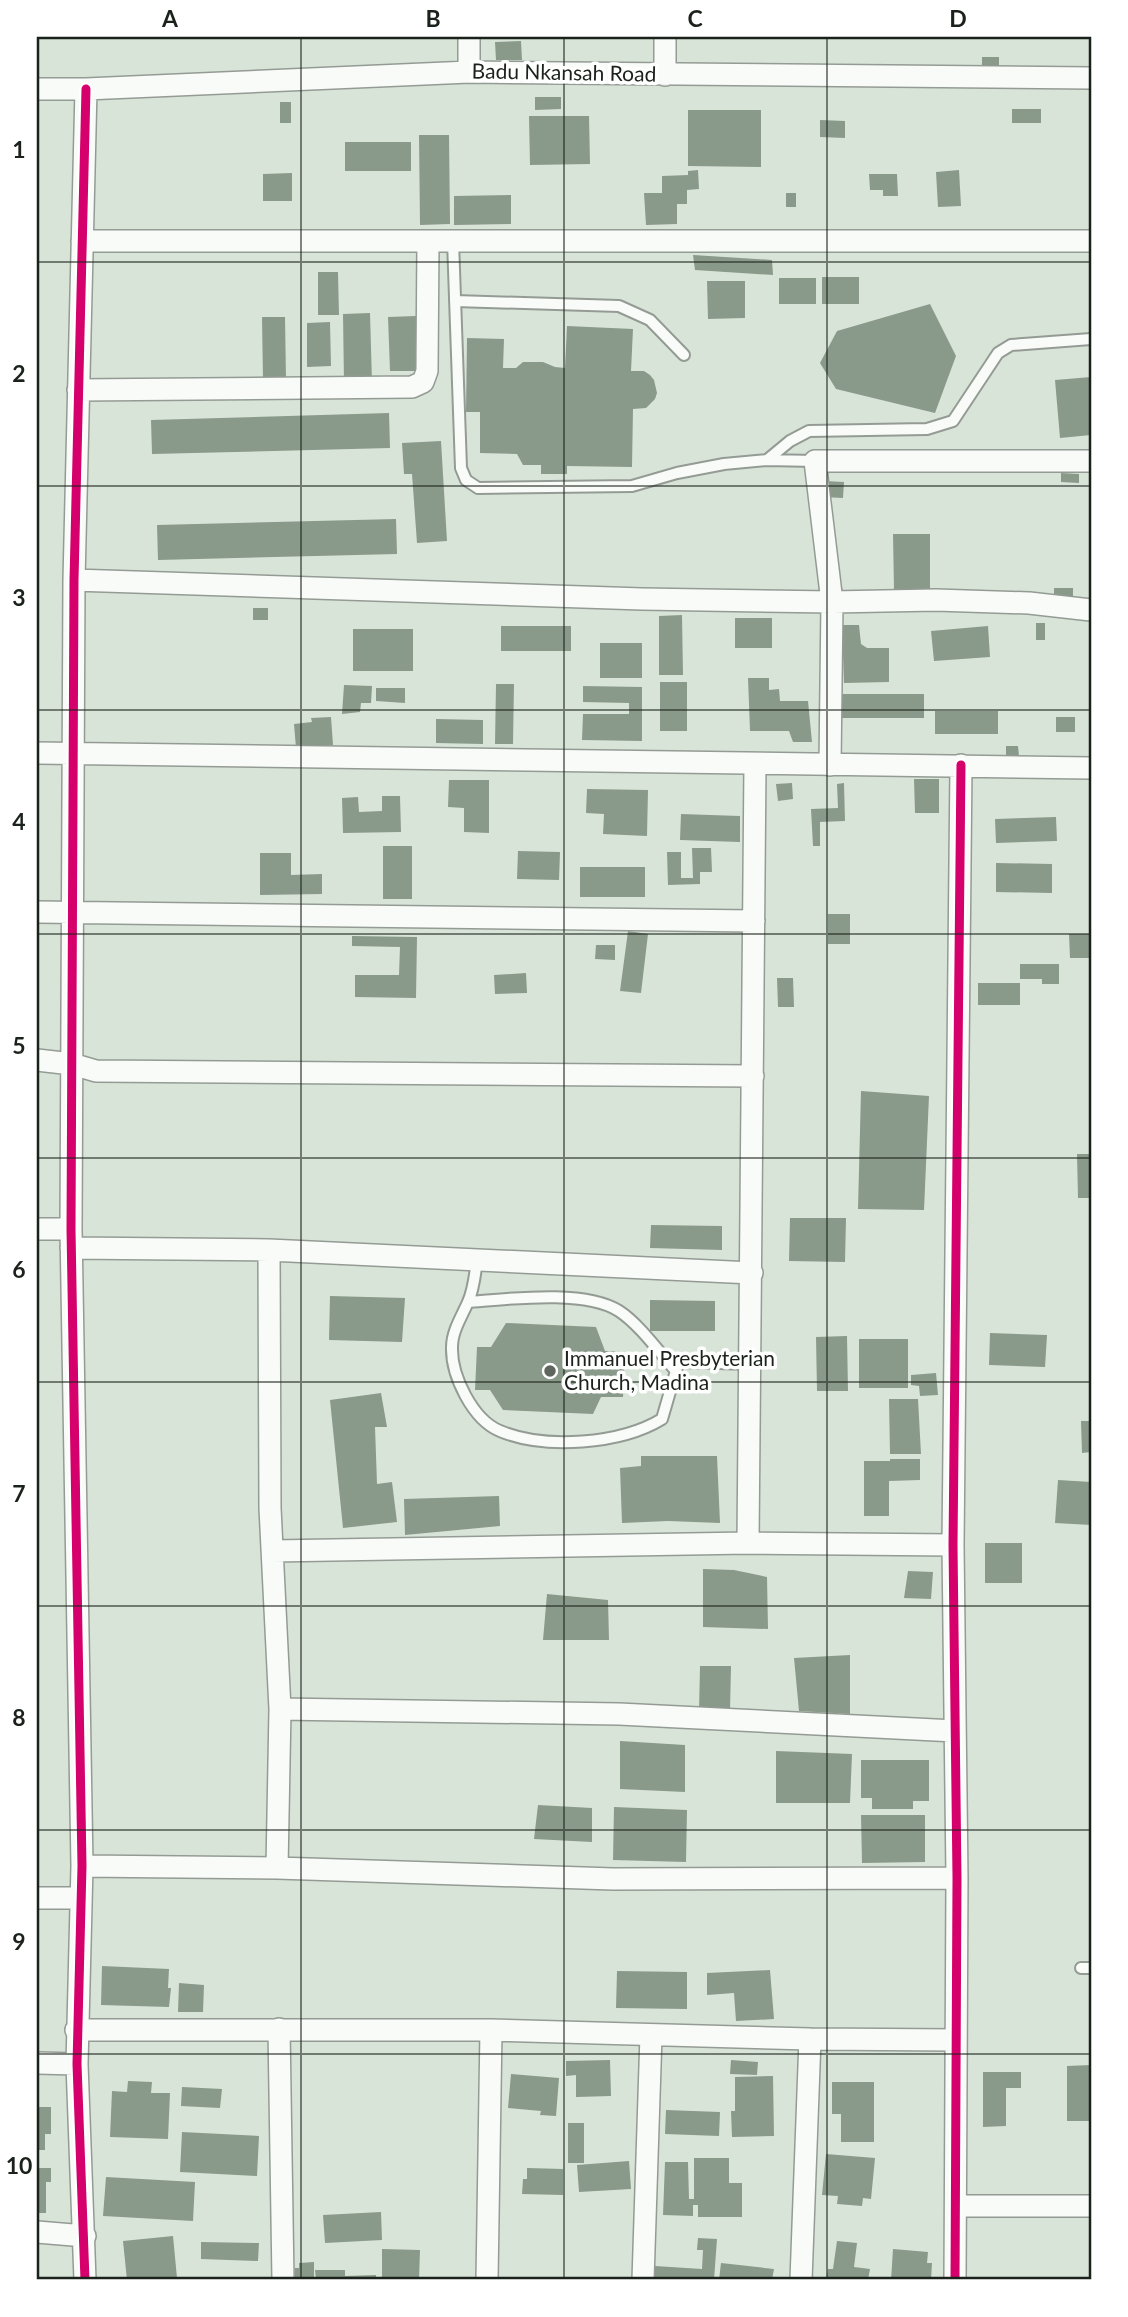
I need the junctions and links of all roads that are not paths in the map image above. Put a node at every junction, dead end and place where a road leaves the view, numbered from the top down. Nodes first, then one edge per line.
1 (469, 37) edge
2 (665, 37) edge
3 (469, 72) junction
4 (665, 75) junction
5 (1091, 78) edge
6 (37, 89) edge
7 (86, 89) junction
8 (82, 241) junction
9 (428, 241) junction
10 (453, 241) junction
11 (1091, 241) edge
12 (455, 301) junction
13 (1091, 339) edge
14 (684, 355) dead end
15 (78, 390) junction
16 (767, 460) junction
17 (815, 461) junction
18 (1091, 461) edge
19 (74, 580) junction
20 (832, 602) junction
21 (1091, 610) edge
22 (37, 753) edge
23 (72, 755) junction
24 (755, 764) junction
25 (830, 765) junction
26 (961, 765) junction
27 (1091, 768) edge
28 (37, 912) edge
29 (72, 913) junction
30 (754, 920) junction
31 (37, 1060) edge
32 (72, 1064) junction
33 (753, 1076) junction
34 (37, 1229) edge
35 (71, 1238) junction
36 (270, 1250) junction
37 (477, 1260) junction
38 (752, 1273) junction
39 (468, 1302) junction
40 (750, 1364) junction
41 (675, 1370) junction
42 (748, 1543) junction
43 (953, 1545) junction
44 (273, 1551) junction
45 (280, 1709) junction
46 (955, 1731) junction
47 (82, 1866) junction
48 (277, 1868) junction
49 (957, 1878) junction
50 (37, 1898) edge
51 (80, 1898) junction
52 (279, 2029) junction
53 (76, 2030) junction
54 (491, 2030) junction
55 (651, 2035) junction
56 (810, 2039) junction
57 (956, 2040) junction
58 (37, 2063) edge
59 (77, 2064) junction
60 (956, 2206) junction
61 (1091, 2206) edge
62 (37, 2232) edge
63 (85, 2236) junction
64 (85, 2280) edge
65 (283, 2280) edge
66 (487, 2280) edge
67 (643, 2280) edge
68 (801, 2280) edge
69 (955, 2280) edge

1 - 3 street
2 - 4 street
3 - 4 street, Badu Nkansah Road
3 - 7 street, Badu Nkansah Road
4 - 5 street, Badu Nkansah Road
6 - 7 street, Badu Nkansah Road
7 - 8 street
8 - 9 street
8 - 15 street
9 - 10 street
9 - 15 street
10 - 11 street
10 - 12 lane
12 - 14 lane
12 - 16 lane
13 - 16 lane
15 - 19 street
16 - 17 lane
17 - 18 street
17 - 20 street
19 - 20 street
19 - 23 street
20 - 21 street
20 - 25 street
22 - 23 street
23 - 24 street
23 - 29 street
24 - 25 street
24 - 30 street
25 - 26 street
26 - 27 street
26 - 43 street
28 - 29 street
29 - 30 street
29 - 32 street
30 - 33 street
31 - 32 street
32 - 33 street
32 - 35 street
33 - 38 street
34 - 35 street
35 - 36 street
35 - 47 street
36 - 37 street
36 - 44 street
37 - 38 street
37 - 39 lane
38 - 40 street
39 - 41 lane
39 - 41 lane
40 - 41 lane
40 - 42 street
42 - 43 street
42 - 44 street
43 - 46 street
44 - 45 street
45 - 46 street
45 - 48 street
46 - 49 street
47 - 48 street
47 - 51 street
48 - 49 street
49 - 57 street
50 - 51 street
51 - 53 street
52 - 53 street
52 - 54 street
52 - 65 street
53 - 59 street
54 - 55 street
54 - 66 street
55 - 56 street
55 - 67 street
56 - 57 street
56 - 68 street
57 - 60 street
58 - 59 street
59 - 63 street
60 - 61 street
60 - 69 street
62 - 63 street
63 - 64 street

